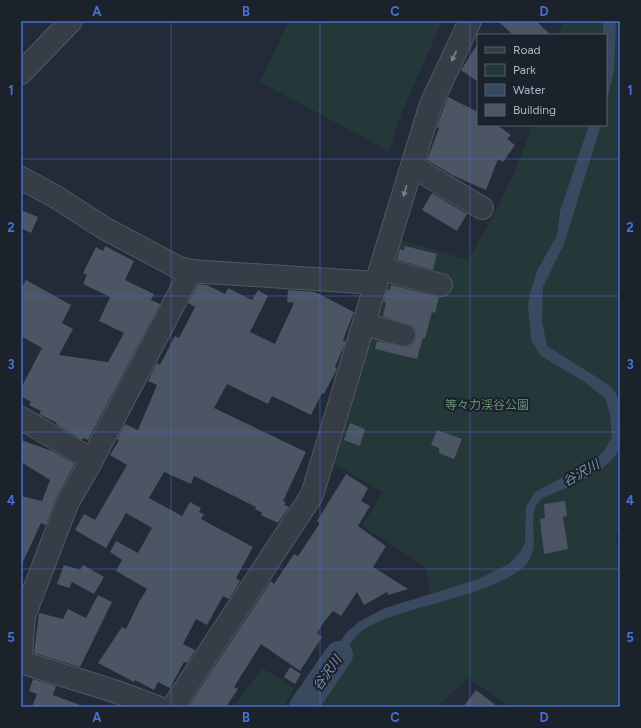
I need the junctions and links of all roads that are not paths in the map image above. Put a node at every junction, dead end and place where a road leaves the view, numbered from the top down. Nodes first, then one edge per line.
1 (71, 21) edge
2 (470, 21) edge
3 (21, 73) edge
4 (412, 166) junction
5 (21, 178) edge
6 (482, 208) dead end
7 (191, 271) junction
8 (379, 276) junction
9 (440, 285) dead end
10 (364, 324) junction
11 (404, 335) dead end
12 (21, 418) edge
13 (92, 460) junction
14 (22, 616) edge
15 (21, 654) edge
16 (21, 662) edge
17 (157, 707) edge
18 (173, 707) edge

1 - 3 street
2 -> 4 street
4 - 6 street
4 -> 8 street
5 - 7 street
7 - 8 street
7 - 13 street
8 - 9 street
8 - 10 street
10 - 11 street
10 - 18 street
12 - 13 street
13 - 14 street
14 - 15 street
16 - 17 street

